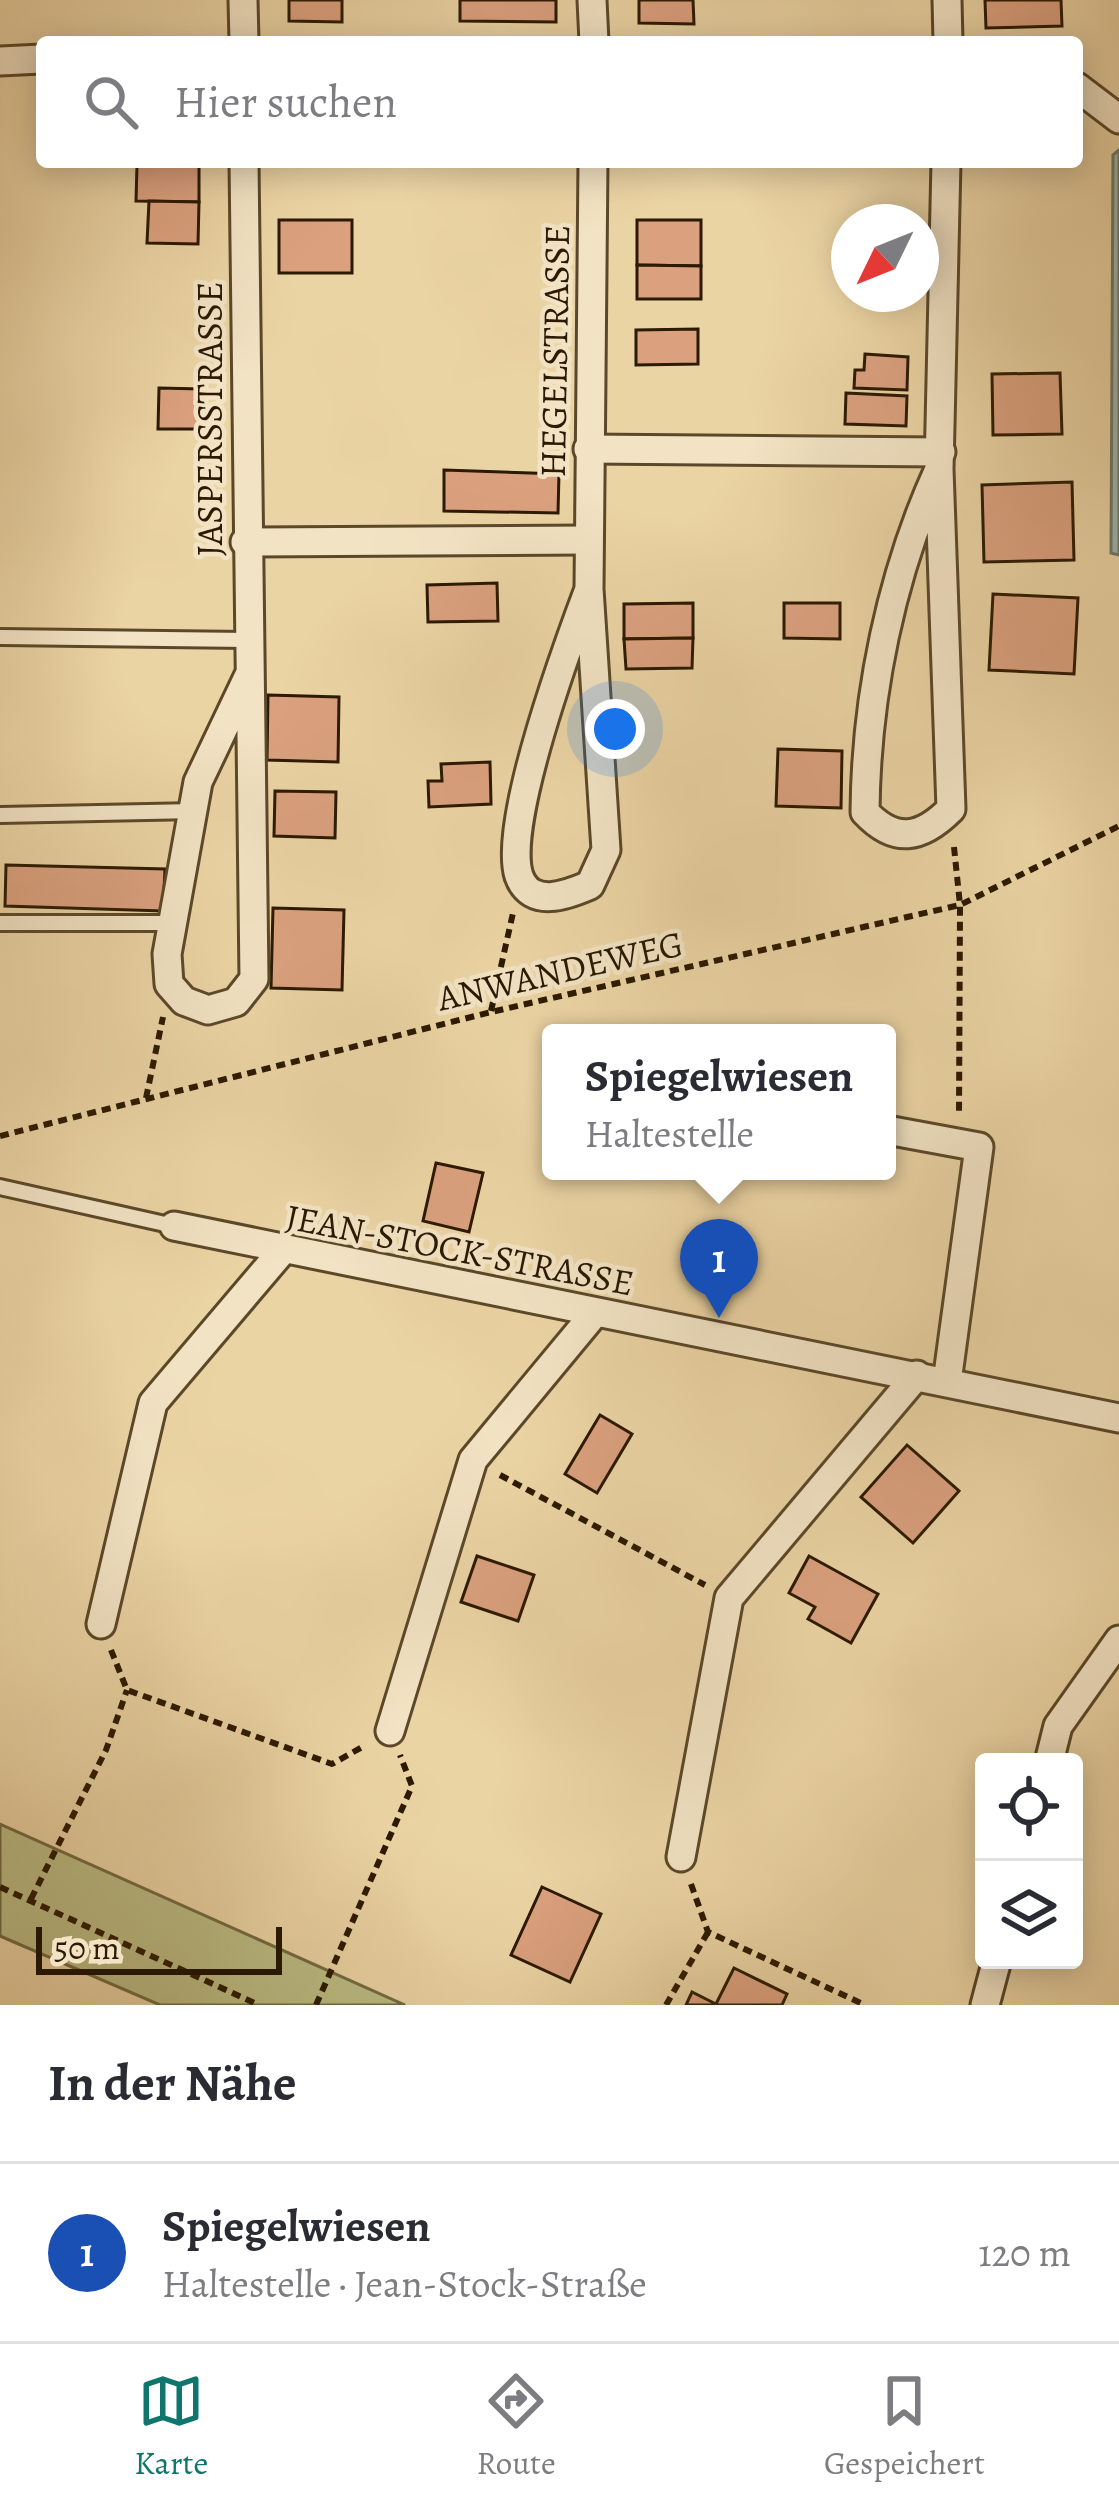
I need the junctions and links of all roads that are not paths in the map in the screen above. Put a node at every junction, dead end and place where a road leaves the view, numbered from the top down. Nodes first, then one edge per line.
1 (243, 0) edge
2 (592, 0) edge
3 (947, 0) edge
4 (244, 36) edge
5 (594, 36) edge
6 (948, 36) edge
7 (36, 59) edge
8 (0, 61) edge
9 (1083, 92) edge
10 (1119, 119) edge
11 (244, 168) edge
12 (593, 168) edge
13 (946, 168) edge
14 (588, 448) junction
15 (940, 461) junction
16 (589, 540) junction
17 (245, 542) junction
18 (589, 589) junction
19 (0, 637) edge
20 (247, 640) junction
21 (248, 676) junction
22 (196, 811) junction
23 (0, 815) edge
24 (0, 923) edge
25 (173, 923) junction
26 (896, 1132) edge
27 (0, 1187) edge
28 (174, 1226) joint
29 (282, 1250) junction
30 (595, 1314) junction
31 (917, 1376) junction
32 (947, 1382) junction
33 (1119, 1418) edge
34 (101, 1624) road end
35 (1119, 1640) edge
36 (390, 1731) road end
37 (1050, 1753) edge
38 (681, 1857) road end
39 (995, 1969) edge
40 (985, 2005) edge

1 - 4 street
2 - 5 street
3 - 6 street
7 - 8 street
9 - 10 street
11 - 17 street, JASPERSSTRASSE
12 - 14 street, HEGELSTRASSE
13 - 15 street
14 - 15 street
14 - 16 street, HEGELSTRASSE
15 - 15 street
16 - 17 street
16 - 18 street, HEGELSTRASSE
17 - 20 street, JASPERSSTRASSE
18 - 18 street, HEGELSTRASSE
19 - 20 lane
20 - 21 street, JASPERSSTRASSE
21 - 22 street, JASPERSSTRASSE
21 - 25 street, JASPERSSTRASSE
22 - 23 lane
22 - 25 street, JASPERSSTRASSE
24 - 25 lane
26 - 32 street
27 - 28 lane, JEAN-STOCK-STRASSE
28 - 29 street, JEAN-STOCK-STRASSE
29 - 30 street, JEAN-STOCK-STRASSE
29 - 34 street
30 - 31 street, JEAN-STOCK-STRASSE
30 - 36 street
31 - 32 street, JEAN-STOCK-STRASSE
31 - 38 street
32 - 33 street, JEAN-STOCK-STRASSE
35 - 37 street
39 - 40 street

